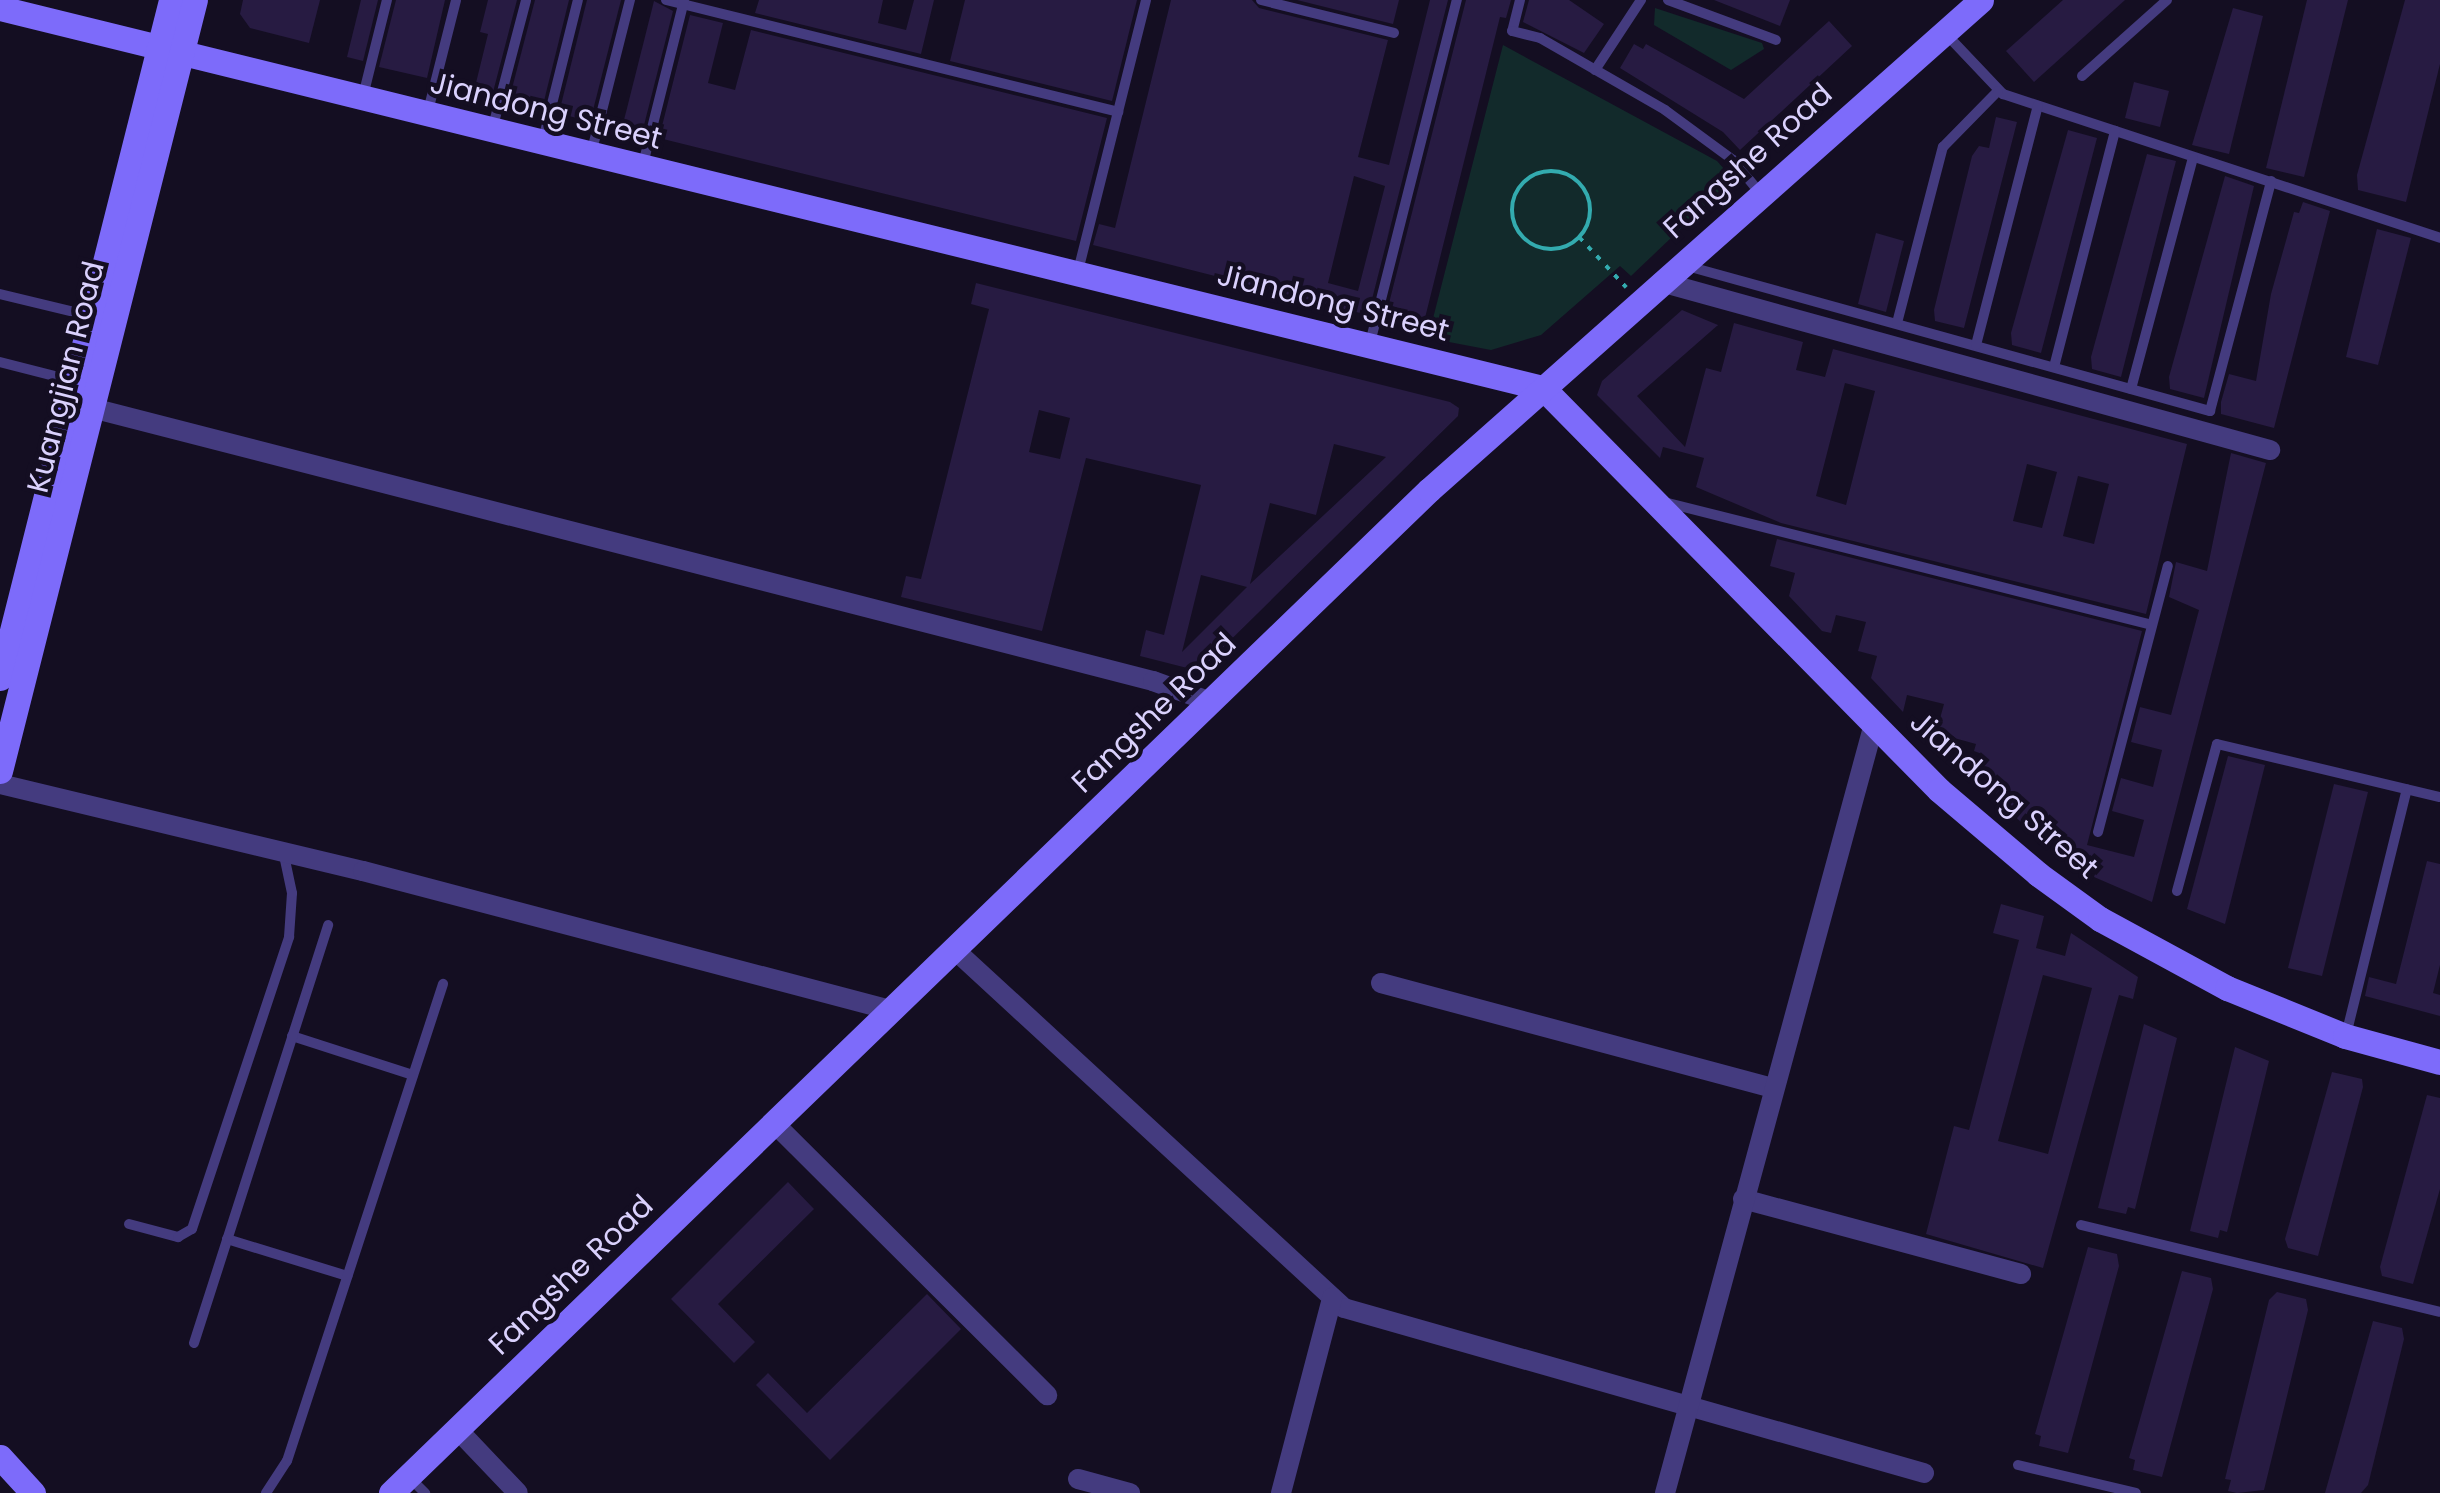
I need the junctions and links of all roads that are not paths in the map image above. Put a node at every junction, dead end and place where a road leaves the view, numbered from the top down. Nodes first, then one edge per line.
1 (171, 0) edge
2 (195, 0) edge
3 (387, 0) edge
4 (456, 0) edge
5 (526, 0) edge
6 (578, 0) edge
7 (630, 0) edge
8 (666, 0) edge
9 (1146, 0) edge
10 (1261, 0) edge
11 (1457, 0) edge
12 (1520, 0) edge
13 (1641, 0) edge
14 (1668, 0) edge
15 (1981, 0) edge
16 (2168, 0) edge
17 (684, 2) edge
18 (0, 8) edge
19 (1944, 32) junction
20 (1394, 34) dead end
21 (1776, 40) dead end
22 (170, 51) junction
23 (1595, 70) junction
24 (2082, 76) dead end
25 (1998, 91) junction
26 (362, 99) junction
27 (2038, 106) junction
28 (1118, 112) junction
29 (427, 115) junction
30 (492, 131) junction
31 (2115, 132) junction
32 (542, 144) junction
33 (591, 156) junction
34 (2193, 158) junction
35 (642, 168) junction
36 (2272, 181) junction
37 (1760, 194) junction
38 (2440, 238) edge
39 (1682, 264) junction
40 (1077, 274) junction
41 (1661, 282) junction
42 (0, 294) edge
43 (91, 316) junction
44 (1896, 323) junction
45 (1976, 345) junction
46 (1369, 346) junction
47 (0, 362) edge
48 (2054, 367) junction
49 (75, 381) junction
50 (1543, 388) junction
51 (2131, 388) junction
52 (92, 408) junction
53 (2270, 450) dead end
54 (1651, 499) junction
55 (2168, 566) dead end
56 (2152, 625) junction
57 (0, 678) edge
58 (1211, 702) junction
59 (1874, 724) junction
60 (0, 770) edge
61 (0, 784) edge
62 (2407, 789) junction
63 (2440, 797) edge
64 (2098, 832) dead end
65 (284, 856) junction
66 (2176, 891) dead end
67 (328, 924) dead end
68 (956, 950) junction
69 (1381, 983) dead end
70 (443, 984) dead end
71 (894, 1011) junction
72 (292, 1036) junction
73 (2346, 1036) junction
74 (2440, 1062) edge
75 (413, 1075) junction
76 (1772, 1088) junction
77 (776, 1125) junction
78 (1743, 1199) junction
79 (129, 1224) dead end
80 (2081, 1225) dead end
81 (227, 1240) junction
82 (2020, 1274) dead end
83 (347, 1276) junction
84 (1332, 1298) junction
85 (2440, 1312) edge
86 (194, 1342) dead end
87 (1047, 1394) dead end
88 (1688, 1407) junction
89 (457, 1430) junction
90 (0, 1457) edge
91 (2018, 1465) dead end
92 (1924, 1473) dead end
93 (1078, 1479) dead end
94 (408, 1487) edge
95 (32, 1493) edge
96 (266, 1493) edge
97 (518, 1493) edge
98 (1130, 1493) edge
99 (1281, 1493) edge
100 (1665, 1493) edge
101 (2136, 1493) edge

1 - 22 street, Kuangjian Road
2 - 22 street, Kuangjian Road
3 - 26 lane
4 - 29 lane
5 - 30 lane
6 - 32 lane
7 - 33 lane
8 - 17 lane
9 - 28 lane
10 - 20 lane
11 - 46 lane
12 - 23 lane
13 - 23 lane
14 - 21 lane
15 - 19 street, Fangshe Road
16 - 24 lane
17 - 28 lane
17 - 35 lane
18 - 22 street, Jiandong Street
19 - 25 lane
19 - 37 street, Fangshe Road
22 - 26 street, Jiandong Street
22 - 43 street, Kuangjian Road
22 - 52 street, Kuangjian Road
23 - 37 lane
25 - 27 lane
25 - 44 lane
26 - 29 street, Jiandong Street
27 - 31 lane
27 - 45 lane
28 - 40 lane
29 - 30 street, Jiandong Street
30 - 32 street, Jiandong Street
31 - 34 lane
31 - 48 lane
32 - 33 street, Jiandong Street
33 - 35 street, Jiandong Street
34 - 36 lane
34 - 51 lane
35 - 40 street, Jiandong Street
36 - 38 lane
36 - 51 lane
37 - 39 street, Fangshe Road
39 - 41 street, Fangshe Road
39 - 44 lane
40 - 46 street, Jiandong Street
41 - 50 street, Fangshe Road
41 - 53 street
42 - 43 lane
43 - 49 street, Kuangjian Road
44 - 45 lane
45 - 48 lane
46 - 50 street, Jiandong Street
47 - 49 lane
48 - 51 lane
49 - 57 street, Kuangjian Road
50 - 54 street, Jiandong Street
50 - 58 street, Fangshe Road
52 - 58 street
52 - 60 street, Kuangjian Road
54 - 56 lane
54 - 59 street, Jiandong Street
55 - 56 lane
56 - 64 lane
58 - 68 street, Fangshe Road
59 - 73 street, Jiandong Street
59 - 76 street
61 - 65 street
62 - 63 lane
62 - 66 lane
62 - 73 lane
65 - 71 street
65 - 79 lane
67 - 72 lane
68 - 71 street, Fangshe Road
68 - 84 street
69 - 76 street
70 - 75 lane
71 - 77 street, Fangshe Road
72 - 75 lane
72 - 81 lane
73 - 74 street, Jiandong Street
75 - 83 lane
76 - 78 street
77 - 87 street
77 - 89 street, Fangshe Road
78 - 82 street
78 - 88 street
80 - 85 lane
81 - 83 lane
81 - 86 lane
83 - 96 lane
84 - 88 street
84 - 99 street
88 - 92 street
88 - 100 street
89 - 94 street, Fangshe Road
89 - 97 street
90 - 95 street
91 - 101 lane
93 - 98 street

